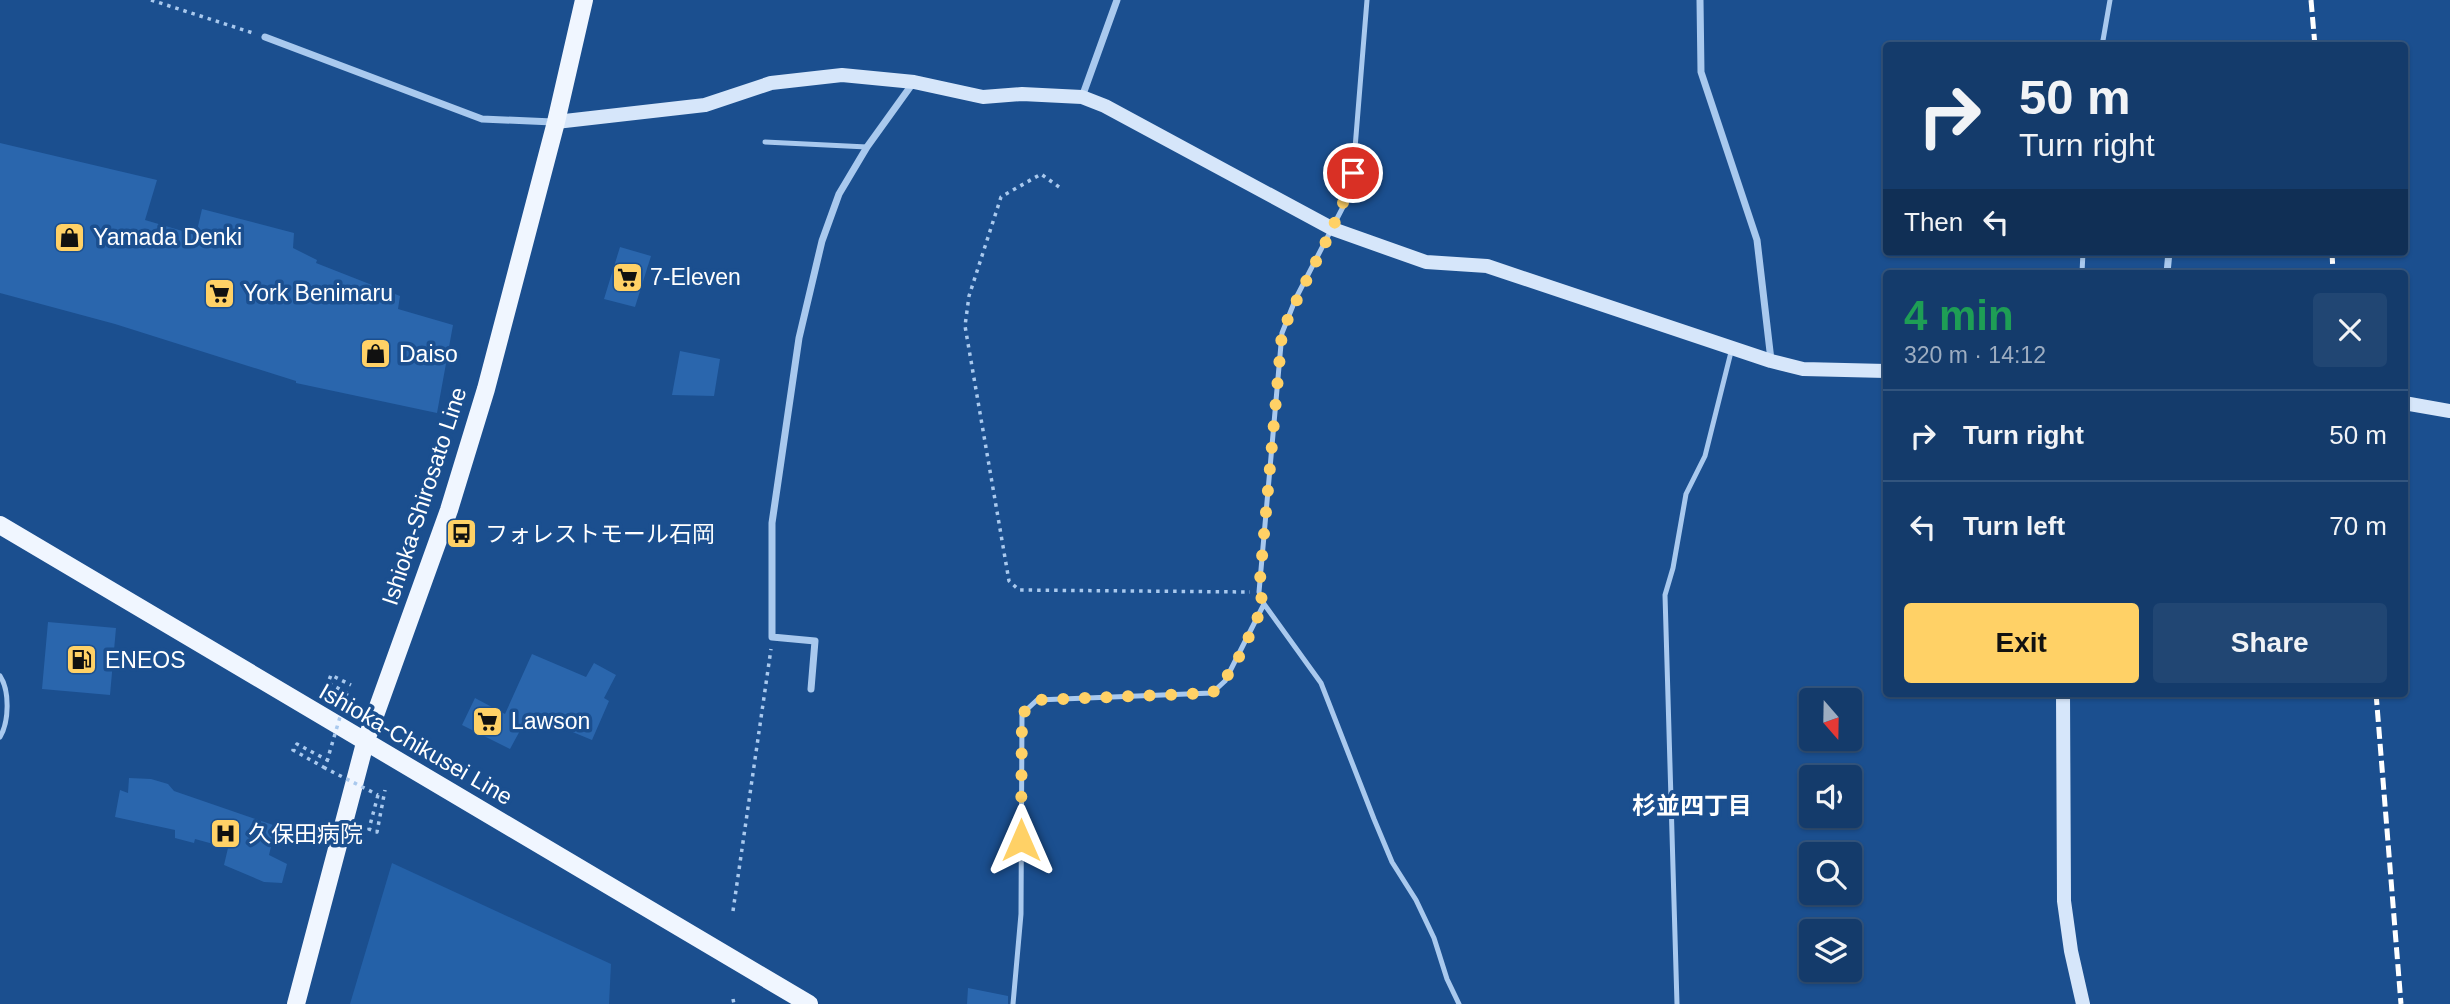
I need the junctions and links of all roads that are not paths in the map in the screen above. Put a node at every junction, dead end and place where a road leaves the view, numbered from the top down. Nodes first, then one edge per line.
1 (584, 0) edge
2 (1117, 0) edge
3 (1367, 0) edge
4 (1700, 0) edge
5 (2110, 0) edge
6 (265, 37) road end
7 (2103, 42) edge
8 (914, 82) junction
9 (1082, 97) junction
10 (556, 122) junction
11 (765, 142) dead end
12 (867, 147) junction
13 (1333, 229) junction
14 (1732, 348) junction
15 (1771, 361) junction
16 (1883, 371) edge
17 (2408, 403) edge
18 (2450, 411) edge
19 (0, 525) edge
20 (1264, 604) junction
21 (0, 676) edge
22 (811, 689) dead end
23 (2063, 697) edge
24 (0, 737) edge
25 (365, 743) junction
26 (296, 1004) edge
27 (809, 1004) edge
28 (1013, 1004) edge
29 (1459, 1004) edge
30 (1677, 1004) edge
31 (2083, 1004) edge

1 - 10 main road, Ishioka-Shirosato Line
2 - 9 street
3 - 13 lane
4 - 15 street
5 - 7 lane
6 - 10 street
8 - 9 street
8 - 10 street
8 - 12 street
9 - 13 street
10 - 25 main road, Ishioka-Shirosato Line
11 - 12 lane
12 - 22 street
13 - 14 street
13 - 20 lane
14 - 15 street
14 - 30 lane
15 - 16 street
17 - 18 street
19 - 25 main road, Ishioka-Chikusei Line
20 - 28 lane
20 - 29 lane
21 - 24 lane
23 - 31 street
25 - 26 main road, Ishioka-Shirosato Line
25 - 27 main road, Ishioka-Chikusei Line

